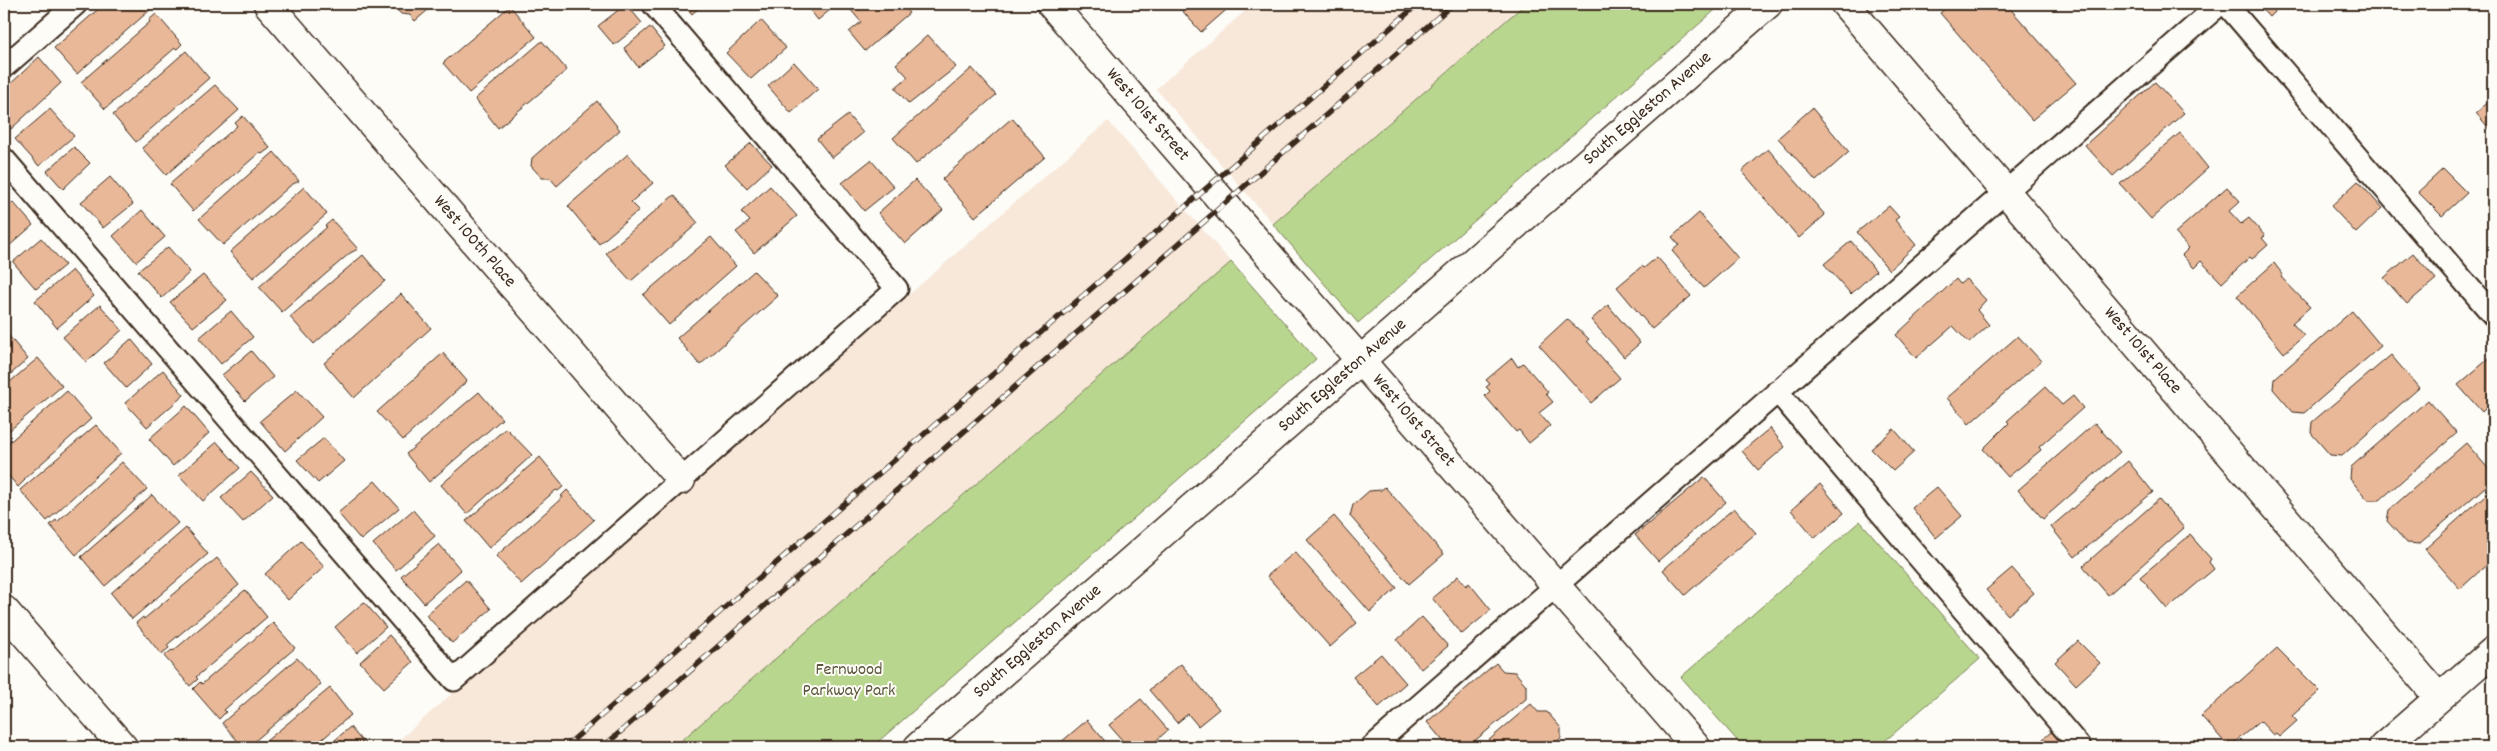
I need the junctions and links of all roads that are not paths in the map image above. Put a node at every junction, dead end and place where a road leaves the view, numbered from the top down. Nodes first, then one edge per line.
1 (76, 4) edge
2 (268, 4) edge
3 (653, 4) edge
4 (1051, 4) edge
5 (1768, 4) edge
6 (1845, 4) edge
7 (2220, 4) edge
8 (2226, 4) edge
9 (4, 66) edge
10 (4, 159) edge
11 (2006, 191) junction
12 (2493, 315) edge
13 (1360, 361) junction
14 (1777, 391) junction
15 (681, 480) junction
16 (1556, 586) junction
17 (4, 610) edge
18 (2493, 651) edge
19 (2439, 698) junction
20 (123, 747) edge
21 (918, 747) edge
22 (1372, 747) edge
23 (1696, 747) edge
24 (2080, 747) edge
25 (2383, 747) edge

1 - 9 lane
2 - 15 street, West 100th Place
3 - 15 lane
4 - 13 street, West 101st Street
5 - 13 street, South Eggleston Avenue
6 - 11 street, West 101st Place
7 - 11 lane
8 - 12 lane
10 - 15 lane
11 - 14 lane
11 - 19 street, West 101st Place
13 - 16 street, West 101st Street
13 - 21 street, South Eggleston Avenue
14 - 16 lane
14 - 24 lane
16 - 22 lane
16 - 23 street, West 101st Street
17 - 20 street
18 - 19 street
19 - 25 street

